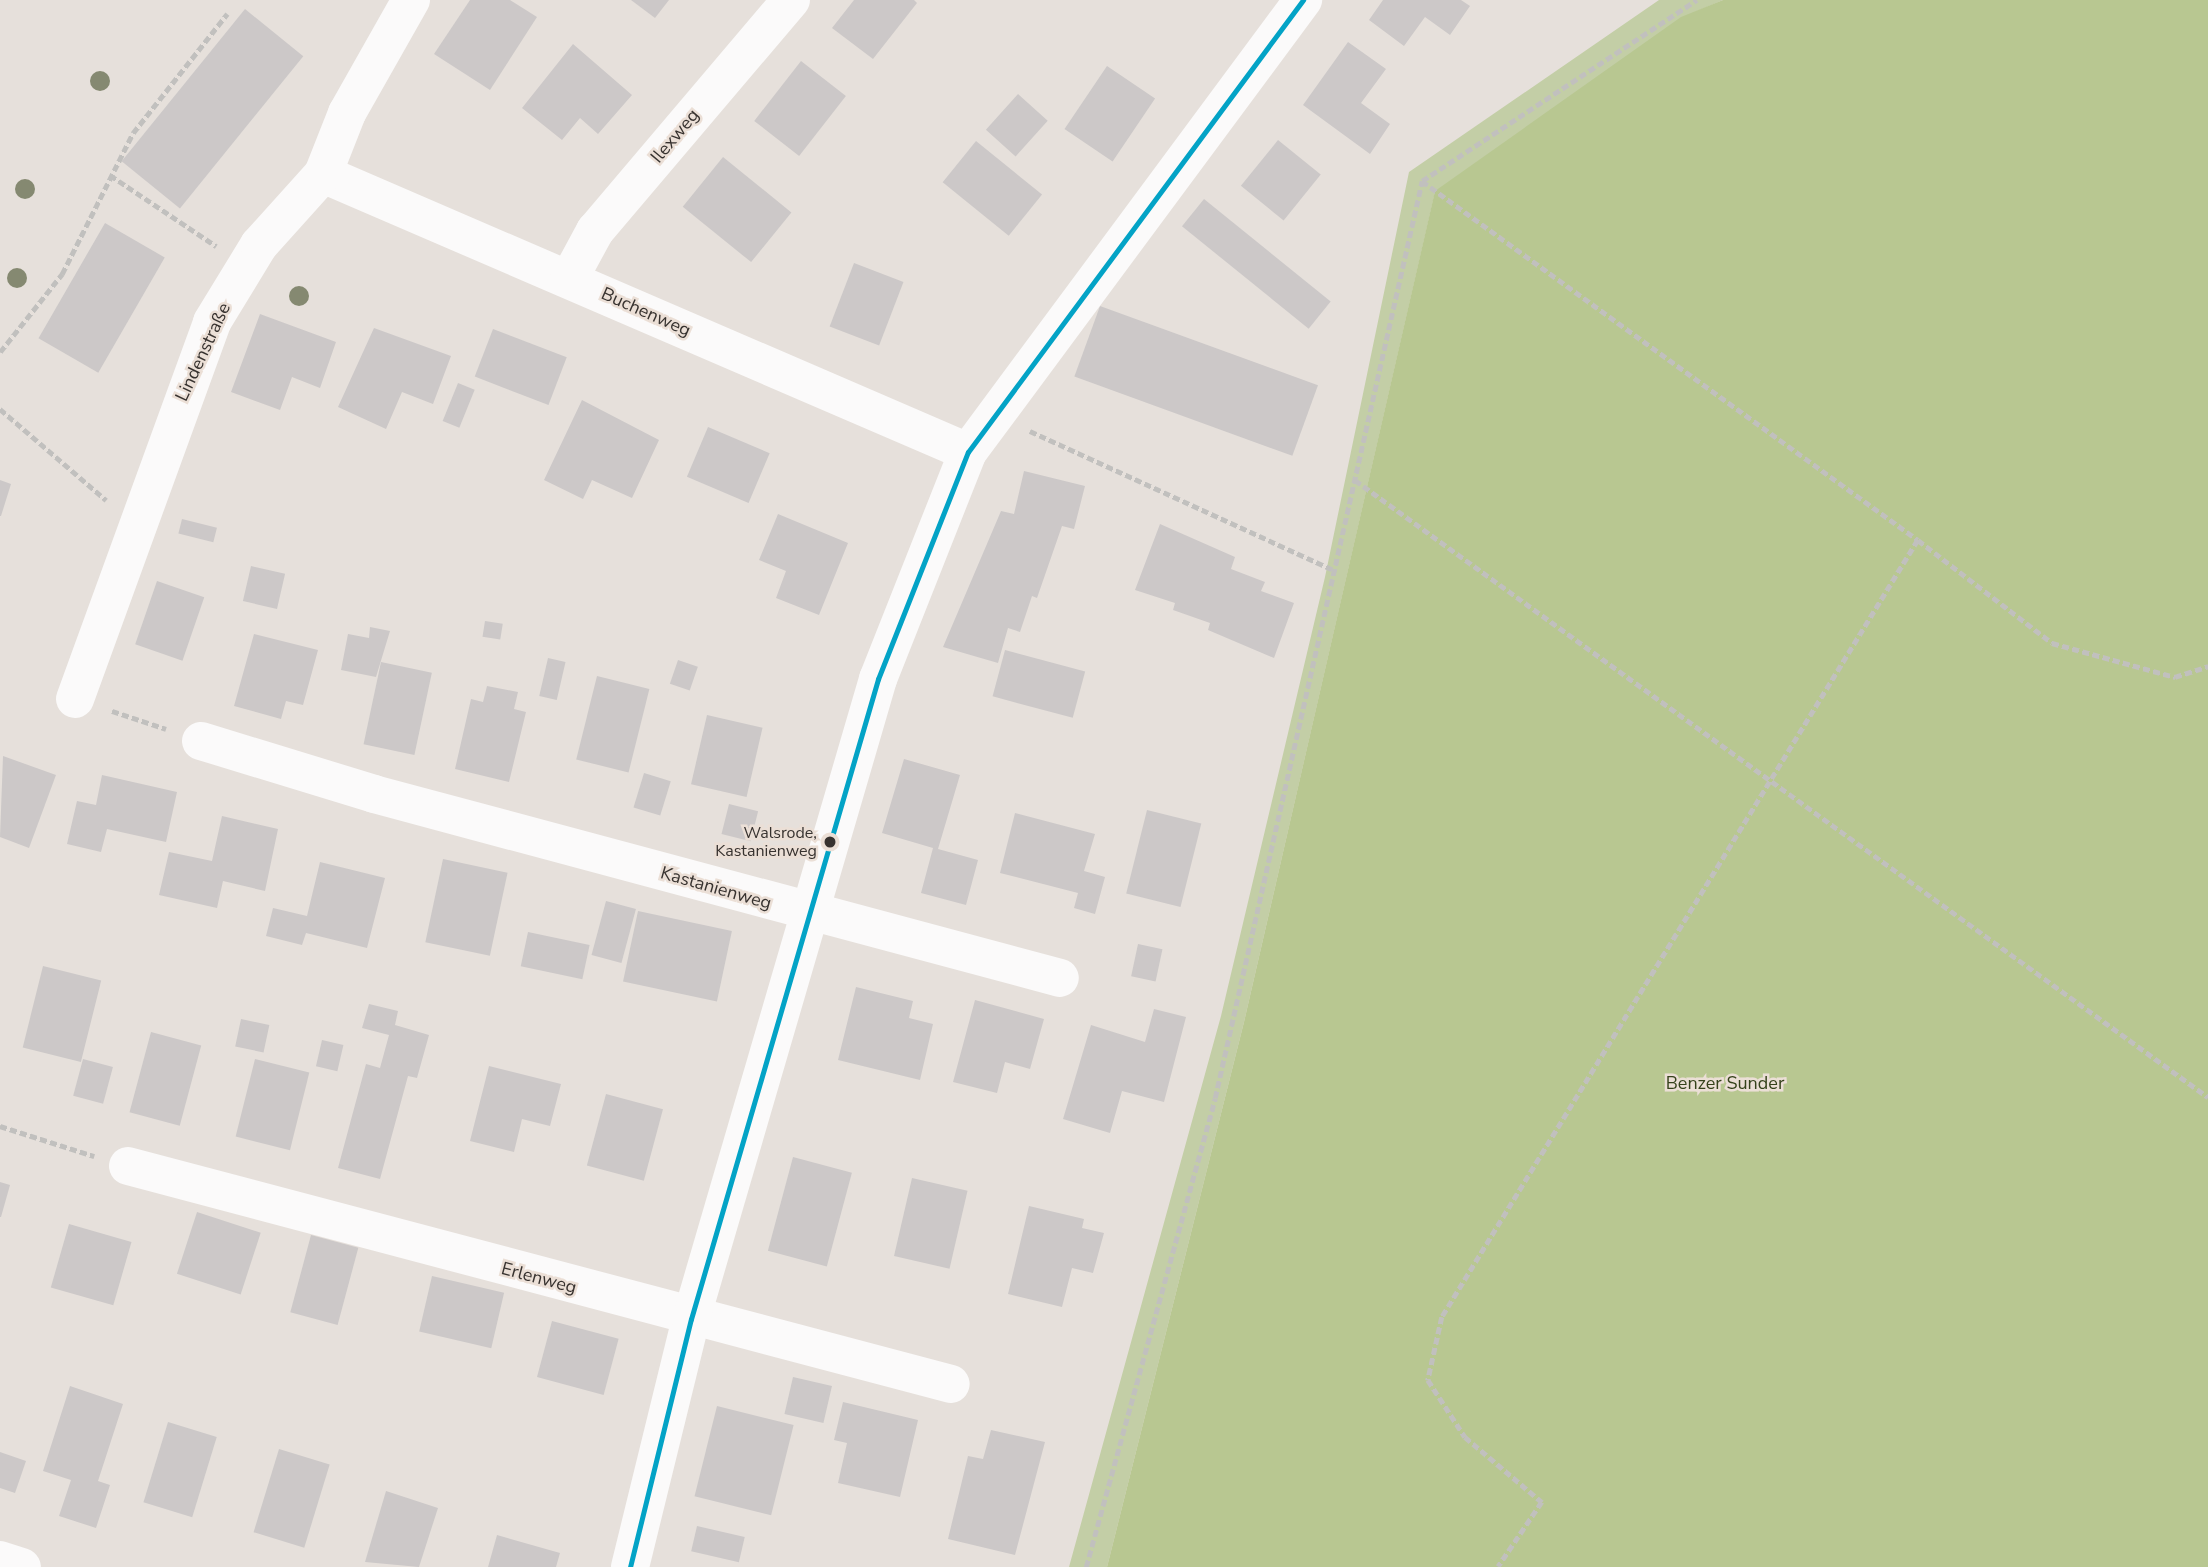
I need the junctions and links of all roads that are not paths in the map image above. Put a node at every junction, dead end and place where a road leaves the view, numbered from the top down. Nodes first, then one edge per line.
1 (411, 0) edge
2 (791, 0) edge
3 (1303, 0) edge
4 (323, 174) junction
5 (569, 279) junction
6 (968, 452) junction
7 (75, 699) road end
8 (201, 741) road end
9 (810, 914) junction
10 (1060, 978) dead end
11 (128, 1166) road end
12 (691, 1319) junction
13 (951, 1384) dead end
14 (0, 1559) edge
15 (22, 1567) edge
16 (630, 1567) edge

1 - 4 street, Lindenstraße
2 - 5 street, Ilexweg
3 - 6 street
4 - 5 street, Buchenweg
4 - 7 street, Lindenstraße
5 - 6 street, Buchenweg
6 - 9 street
8 - 9 street, Kastanienweg
9 - 10 street, Kastanienweg
9 - 12 street
11 - 12 street, Erlenweg
12 - 13 street, Erlenweg
12 - 16 street
14 - 15 street

